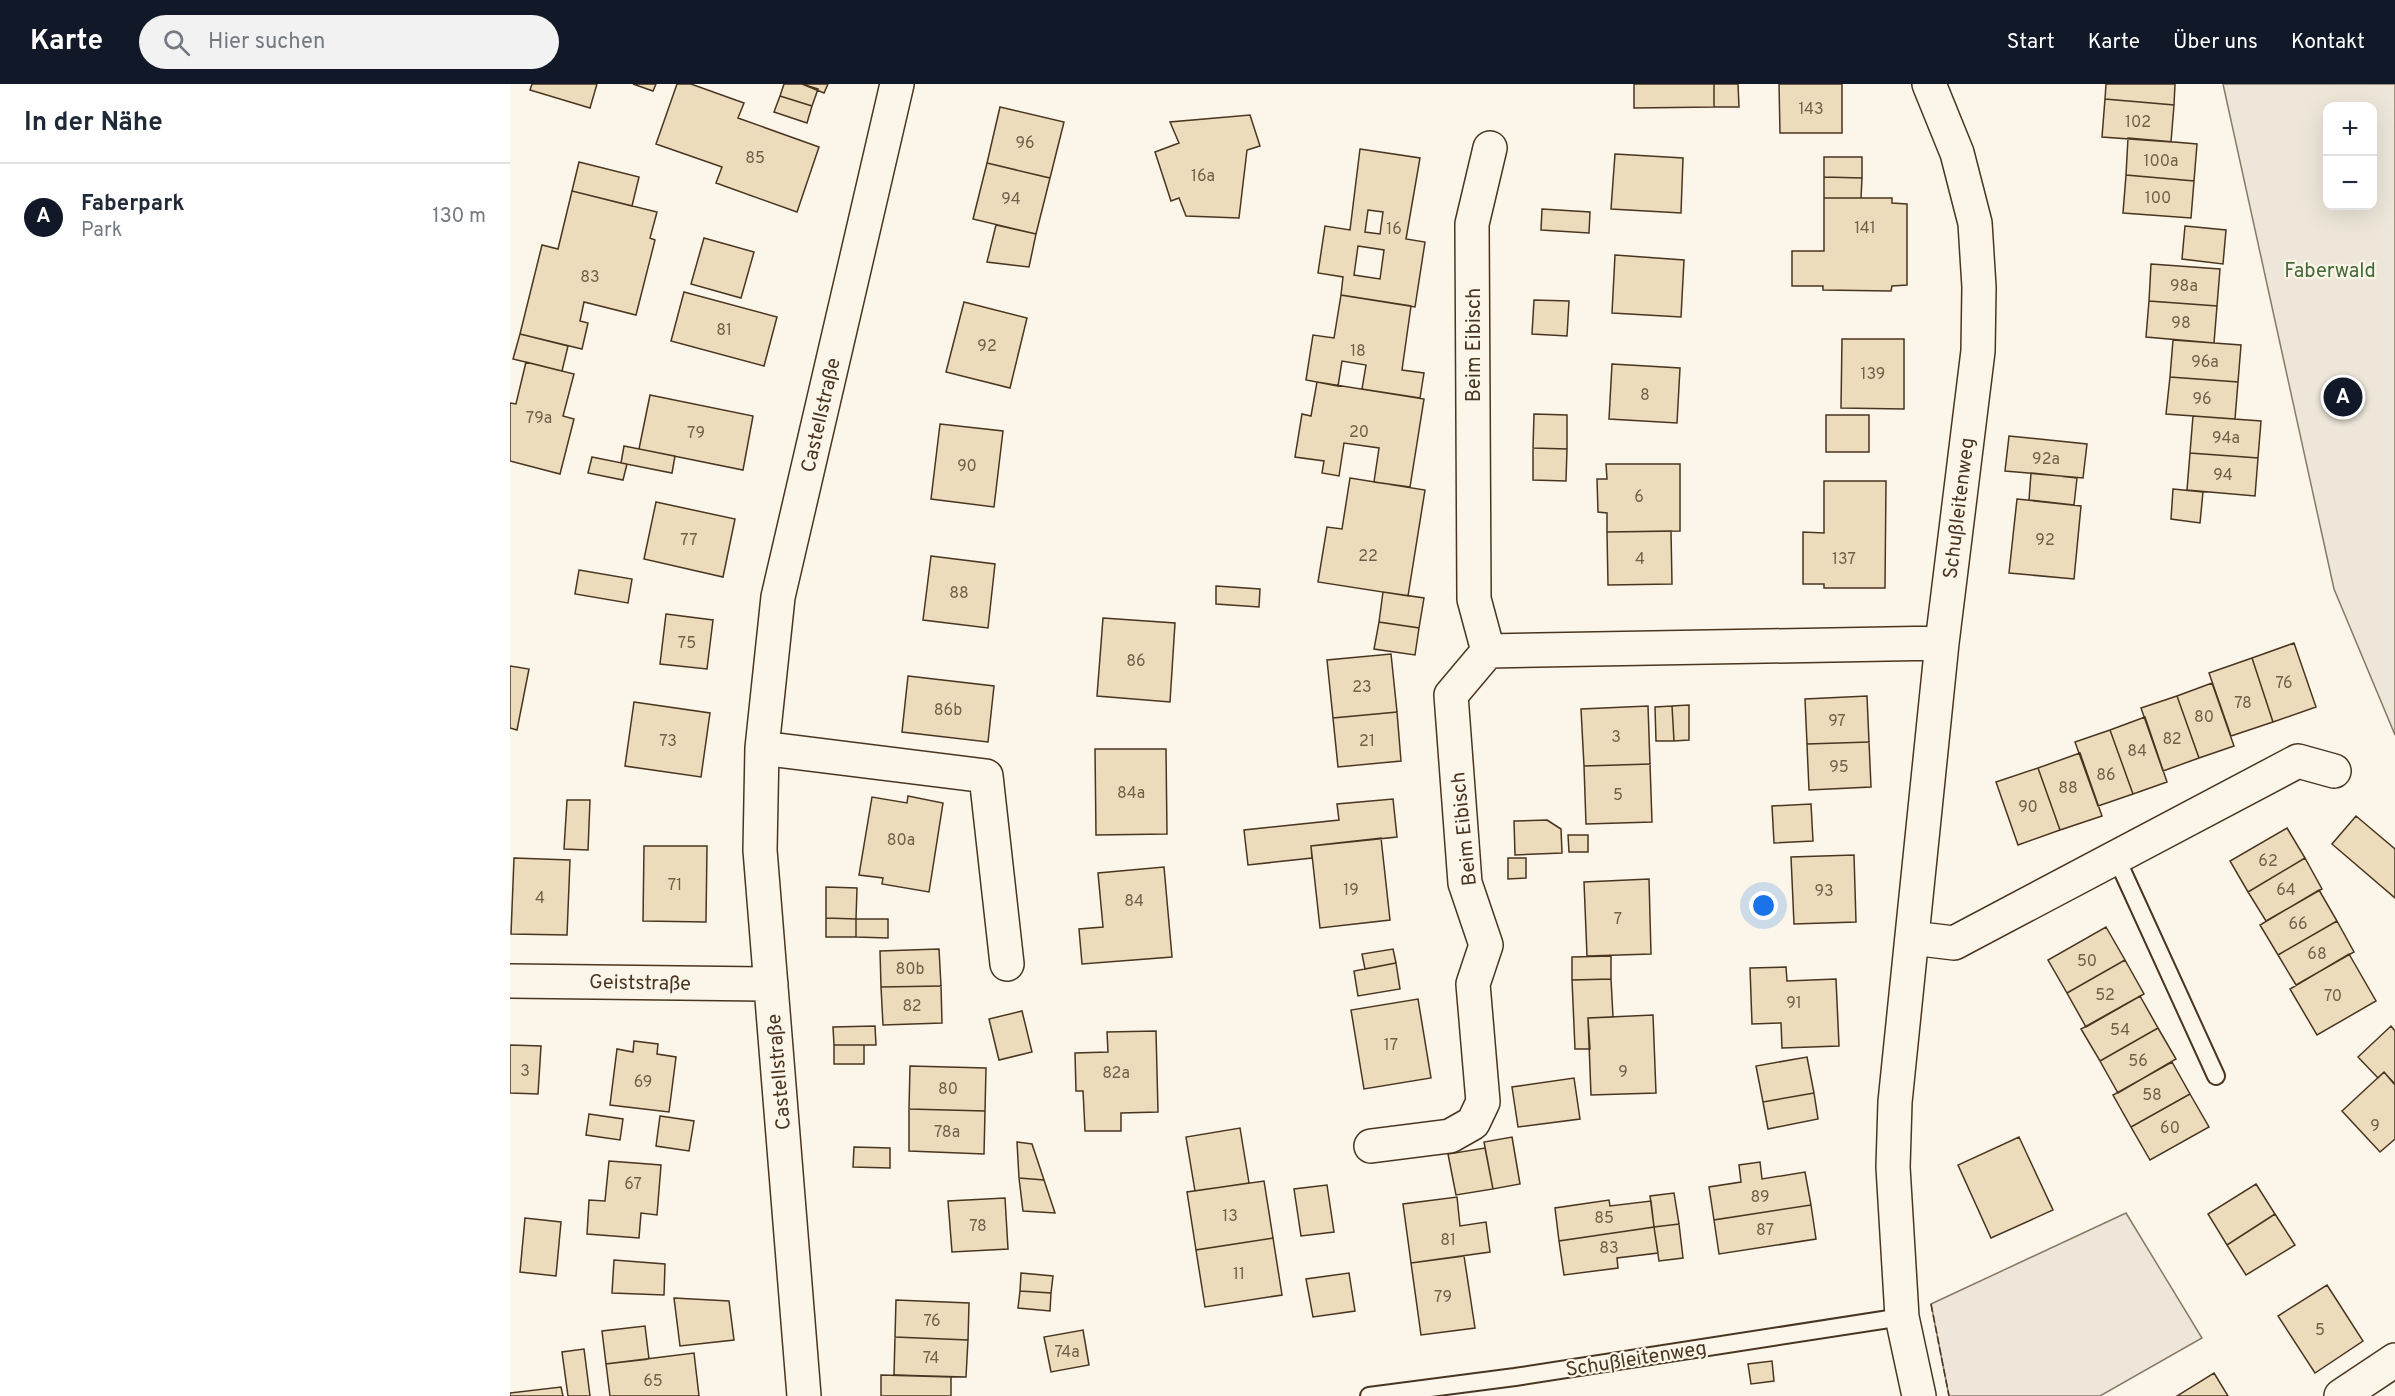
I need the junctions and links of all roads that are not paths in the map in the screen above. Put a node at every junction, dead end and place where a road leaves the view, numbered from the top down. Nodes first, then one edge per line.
1 (897, 84) edge
2 (1929, 84) edge
3 (1490, 148) dead end
4 (1942, 643) junction
5 (1488, 651) junction
6 (762, 748) junction
7 (2334, 771) dead end
8 (2116, 857) junction
9 (1912, 938) junction
10 (1007, 964) dead end
11 (510, 981) edge
12 (771, 984) junction
13 (2216, 1076) dead end
14 (1371, 1146) dead end
15 (1902, 1317) junction
16 (2395, 1360) edge
17 (804, 1396) edge
18 (1369, 1396) edge
19 (1919, 1396) edge
20 (2341, 1396) edge

1 - 6 street, Castellstraße
2 - 4 street, Schußleitenweg
3 - 5 street, Beim Eibisch
4 - 5 street
4 - 9 street, Schußleitenweg
5 - 14 street, Beim Eibisch
6 - 10 street
6 - 12 street, Castellstraße
7 - 8 street
8 - 9 street
8 - 13 lane
9 - 15 street, Schußleitenweg
11 - 12 street, Geiststraße
12 - 17 street, Castellstraße
15 - 18 lane, Schußleitenweg
15 - 19 street, Schußleitenweg
16 - 20 street

